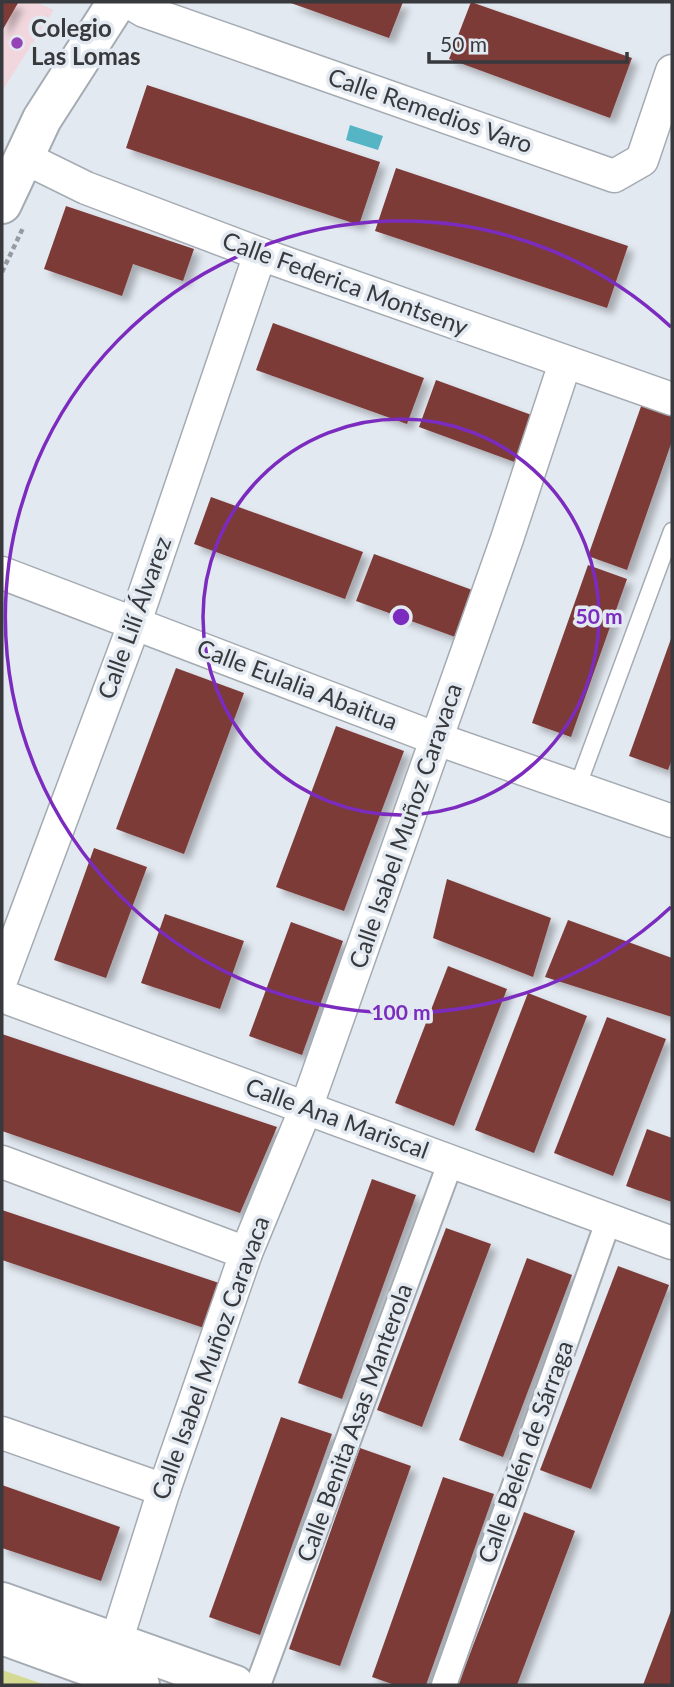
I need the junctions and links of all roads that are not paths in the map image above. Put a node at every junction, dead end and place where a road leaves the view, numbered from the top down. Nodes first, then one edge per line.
1 (117, 2) edge
2 (129, 2) edge
3 (672, 71) edge
4 (23, 157) junction
5 (2, 204) edge
6 (260, 254) junction
7 (565, 363) junction
8 (672, 399) edge
9 (672, 531) edge
10 (2, 573) edge
11 (135, 622) junction
12 (437, 739) junction
13 (577, 788) junction
14 (672, 821) edge
15 (2, 978) edge
16 (2, 996) edge
17 (306, 1108) junction
18 (451, 1161) junction
19 (2, 1162) edge
20 (609, 1219) junction
21 (672, 1243) edge
22 (246, 1253) junction
23 (2, 1433) edge
24 (164, 1490) junction
25 (2, 1602) edge
26 (2, 1635) edge
27 (116, 1642) junction
28 (140, 1685) edge
29 (235, 1685) edge
30 (258, 1685) edge
31 (444, 1685) edge

1 - 4 street
2 - 3 street, Calle Remedios Varo
4 - 5 street
4 - 6 street, Calle Federica Montseny
6 - 7 street, Calle Federica Montseny
6 - 11 street, Calle Lilí Álvarez
7 - 8 street, Calle Federica Montseny
7 - 12 street, Calle Isabel Muñoz Caravaca
9 - 13 lane
10 - 11 street, Calle Eulalia Abaitua
11 - 12 street, Calle Eulalia Abaitua
11 - 15 street, Calle Lilí Álvarez
12 - 13 street, Calle Eulalia Abaitua
12 - 17 street, Calle Isabel Muñoz Caravaca
13 - 14 street, Calle Eulalia Abaitua
16 - 17 street, Calle Ana Mariscal
17 - 18 street, Calle Ana Mariscal
17 - 22 street, Calle Isabel Muñoz Caravaca
18 - 20 street, Calle Ana Mariscal
18 - 30 street, Calle Benita Asas Manterola
19 - 22 street
20 - 21 street, Calle Ana Mariscal
20 - 31 street, Calle Belén de Sárraga
22 - 24 street, Calle Isabel Muñoz Caravaca
23 - 24 street
24 - 27 street, Calle Isabel Muñoz Caravaca
25 - 27 street
26 - 28 street
27 - 29 street

